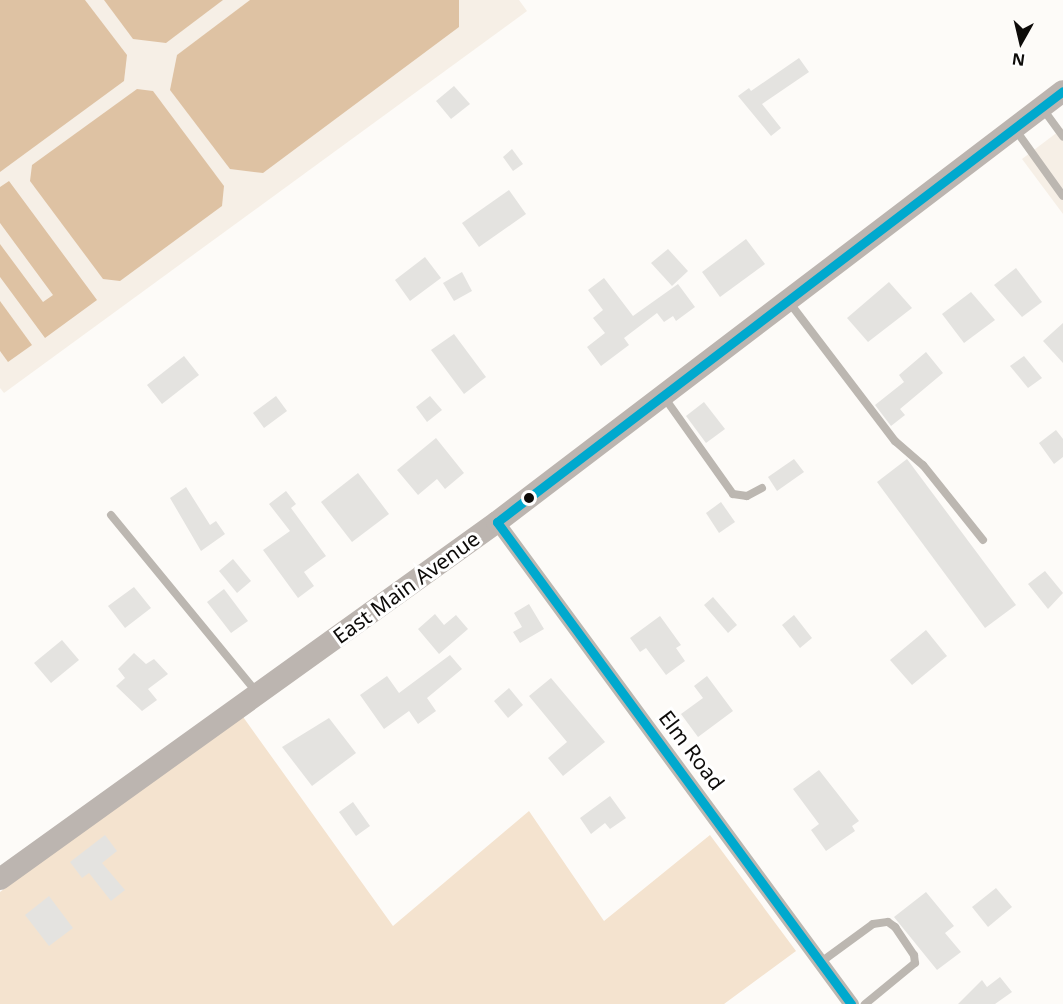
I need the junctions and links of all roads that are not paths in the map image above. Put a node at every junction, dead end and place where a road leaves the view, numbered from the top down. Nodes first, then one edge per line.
1 (1063, 91) edge
2 (1042, 107) junction
3 (1015, 127) junction
4 (1063, 137) edge
5 (1063, 196) edge
6 (787, 299) junction
7 (661, 393) junction
8 (762, 488) dead end
9 (111, 515) dead end
10 (497, 522) junction
11 (983, 540) dead end
12 (258, 694) junction
13 (0, 879) edge
14 (820, 962) junction
15 (851, 1004) edge
16 (865, 1004) edge

1 - 2 street, East Main Avenue
2 - 3 street, East Main Avenue
2 - 4 lane
3 - 5 lane
3 - 6 street, East Main Avenue
6 - 7 street, East Main Avenue
6 - 11 lane
7 - 8 lane
7 - 10 street, East Main Avenue
9 - 12 lane
10 - 12 street, East Main Avenue
10 - 14 street, Elm Road
12 - 13 street, East Main Avenue
14 - 15 street, Elm Road
14 - 16 lane

